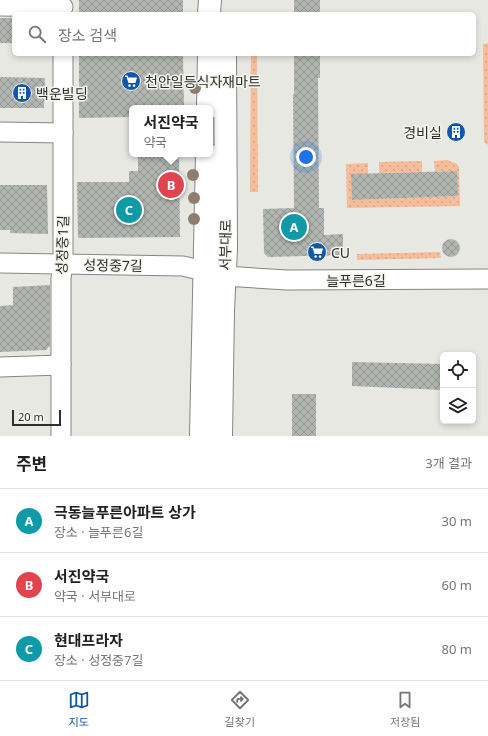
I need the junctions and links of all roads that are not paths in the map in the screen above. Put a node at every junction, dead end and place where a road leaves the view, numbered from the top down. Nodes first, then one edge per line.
1 (210, 0) edge
2 (225, 0) edge
3 (0, 6) edge
4 (63, 7) edge
5 (209, 12) edge
6 (225, 12) edge
7 (63, 56) edge
8 (209, 56) edge
9 (225, 56) edge
10 (208, 105) edge
11 (0, 132) edge
12 (63, 133) junction
13 (207, 157) edge
14 (0, 263) edge
15 (64, 264) junction
16 (215, 274) junction
17 (488, 279) edge
18 (61, 365) junction
19 (0, 367) edge
20 (61, 436) edge
21 (201, 436) edge
22 (221, 436) edge

1 - 5 street
2 - 6 street
3 - 4 street
7 - 12 street, 성정중1길
8 - 10 street
9 - 16 street, 서부대로
11 - 12 street
12 - 15 street, 성정중1길
13 - 16 street, 서부대로
14 - 15 street, 성정중7길
15 - 16 street, 성정중7길
15 - 18 street, 성정중1길
16 - 17 street, 늘푸른6길
16 - 21 street, 서부대로
16 - 22 street, 서부대로
18 - 19 street
18 - 20 street, 성정중1길

